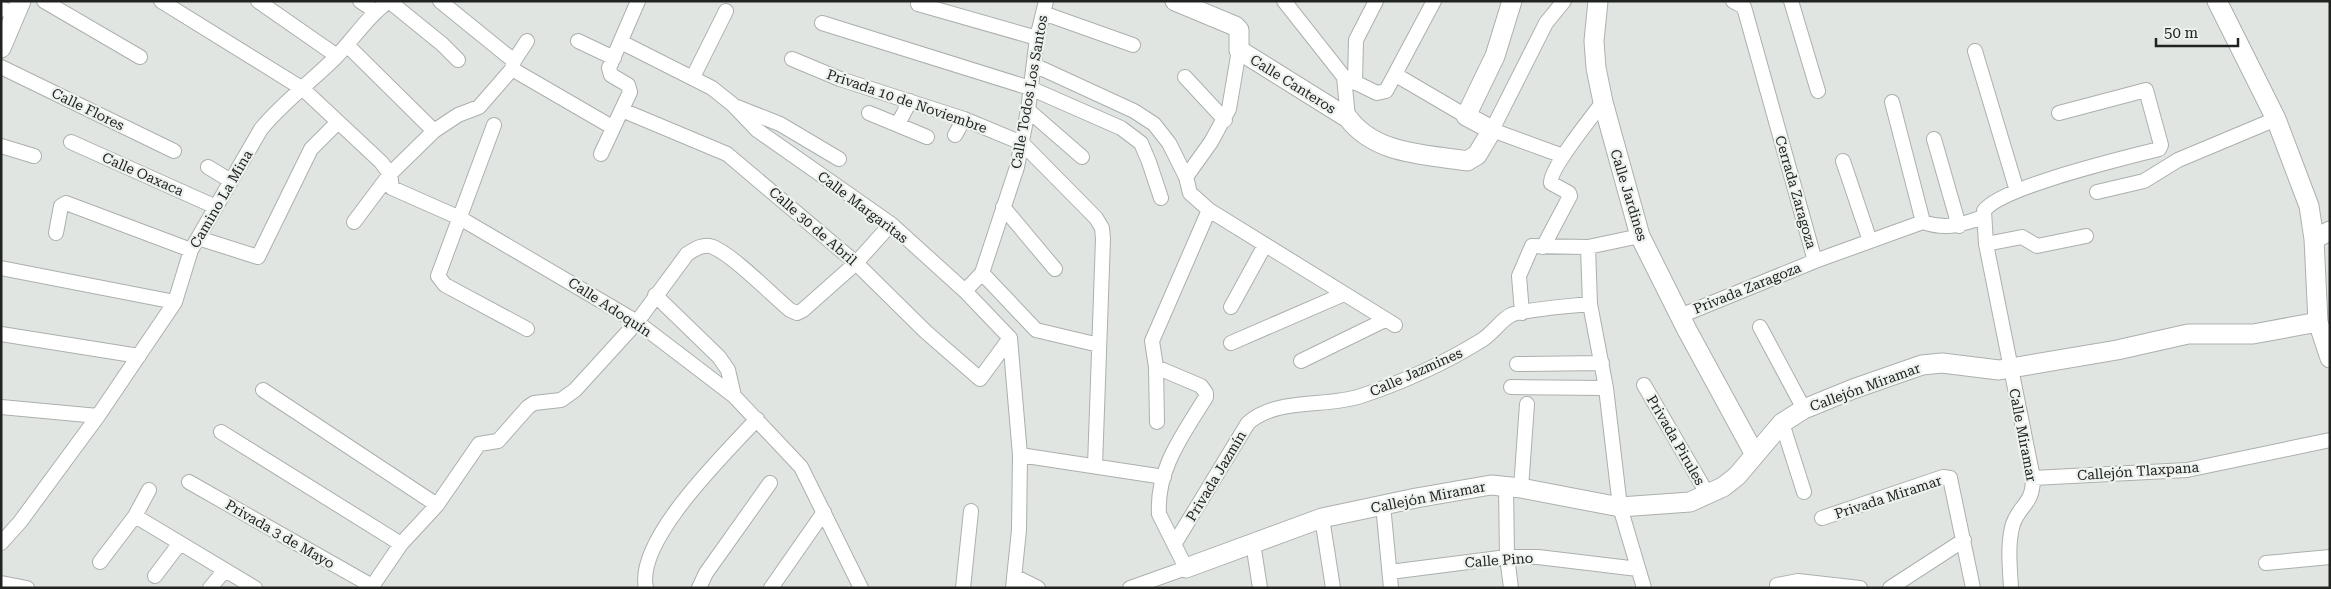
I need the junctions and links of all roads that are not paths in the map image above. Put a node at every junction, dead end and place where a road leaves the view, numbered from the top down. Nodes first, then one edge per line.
1 (44, 1) edge
2 (161, 1) edge
3 (258, 1) edge
4 (360, 1) edge
5 (389, 1) edge
6 (440, 1) edge
7 (638, 1) edge
8 (1175, 1) edge
9 (1284, 1) edge
10 (1376, 1) edge
11 (1434, 1) edge
12 (1512, 1) edge
13 (1564, 1) edge
14 (1598, 1) edge
15 (1791, 1) edge
16 (2217, 1) edge
17 (1743, 3) edge
18 (918, 4) dead end
19 (13, 7) edge
20 (1044, 7) edge
21 (1366, 8) edge
22 (375, 11) junction
23 (726, 11) dead end
24 (822, 22) dead end
25 (1037, 38) junction
26 (527, 41) dead end
27 (578, 41) dead end
28 (621, 42) junction
29 (1133, 45) dead end
30 (1, 48) edge
31 (342, 50) junction
32 (1239, 50) junction
33 (1975, 51) dead end
34 (140, 57) dead end
35 (614, 58) junction
36 (458, 60) dead end
37 (792, 60) dead end
38 (513, 65) junction
39 (1034, 65) junction
40 (1, 67) edge
41 (1396, 75) junction
42 (693, 77) junction
43 (1185, 77) dead end
44 (1349, 80) junction
45 (1030, 88) junction
46 (303, 89) junction
47 (1818, 91) dead end
48 (910, 101) junction
49 (1603, 102) junction
50 (1892, 102) dead end
51 (732, 104) junction
52 (622, 110) junction
53 (1028, 110) junction
54 (868, 112) dead end
55 (2059, 113) dead end
56 (1466, 116) junction
57 (1348, 118) junction
58 (964, 119) junction
59 (2276, 119) junction
60 (1224, 120) junction
61 (337, 123) junction
62 (898, 124) junction
63 (494, 125) dead end
64 (612, 127) junction
65 (434, 130) junction
66 (1492, 130) junction
67 (955, 135) dead end
68 (926, 137) dead end
69 (1934, 139) dead end
70 (71, 142) dead end
71 (1022, 143) junction
72 (1, 146) edge
73 (174, 151) dead end
74 (601, 154) dead end
75 (34, 156) dead end
76 (1563, 156) junction
77 (1082, 157) dead end
78 (839, 159) dead end
79 (1843, 161) dead end
80 (208, 167) dead end
81 (390, 174) junction
82 (1186, 177) junction
83 (231, 181) junction
84 (2017, 191) junction
85 (2097, 192) dead end
86 (1161, 198) dead end
87 (216, 207) junction
88 (1003, 207) junction
89 (1209, 210) junction
90 (1983, 217) junction
91 (460, 218) junction
92 (354, 222) dead end
93 (1923, 222) junction
94 (891, 224) junction
95 (1959, 226) junction
96 (56, 233) dead end
97 (2322, 235) edge
98 (1640, 236) junction
99 (2086, 236) dead end
100 (1870, 241) junction
101 (195, 244) junction
102 (1986, 244) junction
103 (1265, 245) junction
104 (1588, 247) junction
105 (1543, 248) junction
106 (1, 258) edge
107 (1815, 261) junction
108 (856, 263) junction
109 (1, 268) edge
110 (1055, 269) dead end
111 (25, 272) junction
112 (982, 272) junction
113 (965, 291) junction
114 (1344, 294) junction
115 (655, 296) junction
116 (175, 302) junction
117 (1590, 304) junction
118 (1231, 307) dead end
119 (1522, 313) junction
120 (1680, 316) junction
121 (637, 322) junction
122 (2318, 322) junction
123 (1760, 327) dead end
124 (526, 329) dead end
125 (1, 334) edge
126 (1010, 338) junction
127 (1231, 343) dead end
128 (1099, 345) junction
129 (139, 356) junction
130 (2330, 358) edge
131 (1301, 361) dead end
132 (1602, 363) junction
133 (1517, 364) dead end
134 (1156, 367) junction
135 (2009, 367) junction
136 (1644, 385) dead end
137 (1511, 387) dead end
138 (1606, 388) junction
139 (263, 390) dead end
140 (734, 396) junction
141 (1319, 404) joint
142 (1527, 404) dead end
143 (1, 407) edge
144 (1804, 409) junction
145 (98, 416) junction
146 (757, 418) junction
147 (1157, 422) dead end
148 (1782, 422) junction
149 (221, 432) dead end
150 (2330, 440) edge
151 (1754, 453) junction
152 (1020, 455) junction
153 (1095, 466) junction
154 (1164, 477) junction
155 (2033, 478) junction
156 (189, 482) dead end
157 (770, 484) dead end
158 (1513, 487) junction
159 (148, 490) dead end
160 (1804, 492) dead end
161 (1708, 495) junction
162 (438, 505) junction
163 (1383, 505) junction
164 (1620, 507) junction
165 (971, 511) dead end
166 (824, 512) junction
167 (135, 516) junction
168 (1322, 518) junction
169 (1822, 518) dead end
170 (1964, 540) junction
171 (1, 543) edge
172 (180, 543) junction
173 (1175, 543) junction
174 (1253, 543) junction
175 (401, 544) junction
176 (1507, 556) junction
177 (2330, 557) edge
178 (100, 562) dead end
179 (2266, 563) dead end
180 (1186, 568) junction
181 (1638, 569) junction
182 (225, 570) junction
183 (1775, 570) dead end
184 (1390, 572) junction
185 (155, 576) dead end
186 (1013, 582) edge
187 (1, 583) edge
188 (1778, 586) edge
189 (371, 587) edge
190 (27, 588) edge
191 (210, 588) edge
192 (255, 588) edge
193 (646, 588) edge
194 (699, 588) edge
195 (771, 588) edge
196 (861, 588) edge
197 (963, 588) edge
198 (1038, 588) edge
199 (1130, 588) edge
200 (1260, 588) edge
201 (1333, 588) edge
202 (1391, 588) edge
203 (1511, 588) edge
204 (1644, 588) edge
205 (1860, 588) edge
206 (1890, 588) edge
207 (1973, 588) edge
208 (2011, 588) edge

1 - 34 street
2 - 46 street, Calle Adoquín
3 - 31 street
4 - 22 street
5 - 22 street, Camino La Mina
5 - 36 street
6 - 38 street
7 - 28 street
8 - 32 street, Calle Canteros
9 - 44 street
10 - 21 street
11 - 41 street
12 - 56 street
13 - 66 street
14 - 49 street, Calle Jardines
15 - 47 street
16 - 59 street
17 - 107 street, Cerrada Zaragoza
18 - 25 street
19 - 30 street
20 - 25 street, Calle Todos Los Santos
20 - 29 street
21 - 44 street
22 - 31 street, Camino La Mina
23 - 42 street
24 - 45 street
25 - 39 street, Calle Todos Los Santos
26 - 38 street
27 - 35 street
28 - 35 street
28 - 42 street
31 - 46 street, Camino La Mina
31 - 65 street
32 - 57 street, Calle Canteros
32 - 60 street, Calle Canteros
33 - 84 street
35 - 52 street
37 - 48 street, Privada 10 de Noviembre
38 - 64 street
38 - 65 street
39 - 45 street, Calle Todos Los Santos
39 - 82 street
40 - 73 street, Calle Flores
41 - 44 street
41 - 56 street
42 - 51 street
43 - 60 street
44 - 57 street
45 - 53 street, Calle Todos Los Santos
45 - 86 street
46 - 61 street, Calle Adoquín
46 - 83 street, Camino La Mina
48 - 58 street, Privada 10 de Noviembre
48 - 62 street
49 - 76 street
49 - 98 street, Calle Jardines
50 - 93 street
51 - 78 street
51 - 94 street, Calle Margaritas
52 - 64 street
52 - 108 street, Calle 30 de Abril
53 - 71 street, Calle Todos Los Santos
53 - 77 street
54 - 62 street
55 - 84 street, Cerrada Zaragoza
56 - 66 street
57 - 66 street, Calle Canteros
58 - 67 street
58 - 71 street, Privada 10 de Noviembre
59 - 85 street
59 - 97 street
60 - 82 street, Calle Canteros
61 - 81 street, Calle Adoquín
61 - 101 street
62 - 68 street
63 - 91 street
64 - 74 street
65 - 81 street
66 - 76 street
69 - 95 street
70 - 87 street, Calle Oaxaca
71 - 88 street, Calle Todos Los Santos
71 - 128 street
72 - 75 street
76 - 105 street
79 - 100 street
80 - 83 street
81 - 91 street, Calle Adoquín
81 - 92 street
82 - 89 street
83 - 87 street, Camino La Mina
84 - 90 street, Cerrada Zaragoza
87 - 101 street, Camino La Mina
88 - 110 street
88 - 112 street, Calle Todos Los Santos
89 - 103 street
89 - 134 street
90 - 95 street, Cerrada Zaragoza
90 - 102 street
91 - 121 street, Calle Adoquín
91 - 124 street
93 - 95 street, Cerrada Zaragoza
93 - 100 street, Cerrada Zaragoza
94 - 108 street
94 - 113 street, Calle Margaritas
96 - 101 street
97 - 122 street
98 - 104 street
98 - 120 street, Calle Jardines
99 - 102 street
100 - 107 street, Cerrada Zaragoza
101 - 116 street, Camino La Mina
102 - 135 street
103 - 114 street
103 - 118 street
104 - 105 street
104 - 117 street
105 - 119 street
106 - 111 street
107 - 120 street, Privada Zaragoza
108 - 115 street
108 - 126 street, Calle 30 de Abril
109 - 111 street
111 - 116 street
112 - 113 street, Calle Todos Los Santos
112 - 128 street
113 - 126 street, Calle Margaritas
114 - 127 street
114 - 131 street
115 - 121 street
115 - 140 street
116 - 129 street, Camino La Mina
117 - 119 street, Calle Jazmines
117 - 132 street
119 - 141 street, Calle Jazmines
120 - 151 street, Calle Jardines
121 - 140 street, Calle Adoquín
121 - 162 street
122 - 130 street
122 - 135 street, Callejón Miramar
123 - 144 street
125 - 129 street
126 - 152 street
128 - 153 street
129 - 145 street, Camino La Mina
132 - 133 street
132 - 138 street
134 - 147 street
134 - 154 street
135 - 144 street, Callejón Miramar
135 - 155 street, Calle Miramar
136 - 161 street, Privada Pirules
137 - 138 street
138 - 164 street
139 - 162 street
140 - 146 street, Calle Adoquín
141 - 173 street, Privada Jazmín
142 - 158 street
143 - 145 street
144 - 148 street, Callejón Miramar
145 - 171 street, Camino La Mina
146 - 166 street, Calle Adoquín
146 - 193 street
148 - 151 street, Callejón Miramar
148 - 160 street
149 - 175 street
150 - 155 street, Callejón Tlaxpana
151 - 161 street, Callejón Miramar
152 - 153 street
152 - 186 street
153 - 154 street
154 - 173 street
155 - 208 street, Calle Miramar
156 - 189 street, Privada 3 de Mayo
157 - 194 street
158 - 163 street, Callejón Miramar
158 - 164 street, Callejón Miramar
158 - 176 street
159 - 167 street
161 - 164 street, Callejón Miramar
162 - 175 street
163 - 168 street, Callejón Miramar
163 - 184 street
164 - 181 street
165 - 197 street
166 - 195 street
166 - 196 street, Calle Adoquín
167 - 172 street
167 - 178 street
168 - 174 street, Callejón Miramar
168 - 201 street
169 - 170 street, Privada Miramar
170 - 206 street
170 - 207 street
172 - 182 street
172 - 185 street
173 - 180 street
174 - 180 street, Callejón Miramar
174 - 200 street
175 - 189 street
176 - 181 street, Calle Pino
176 - 184 street, Calle Pino
176 - 203 street
177 - 179 street
180 - 199 street
181 - 204 street
182 - 191 street
182 - 192 street
183 - 188 street
184 - 202 street
186 - 198 street
187 - 190 street
188 - 205 street

